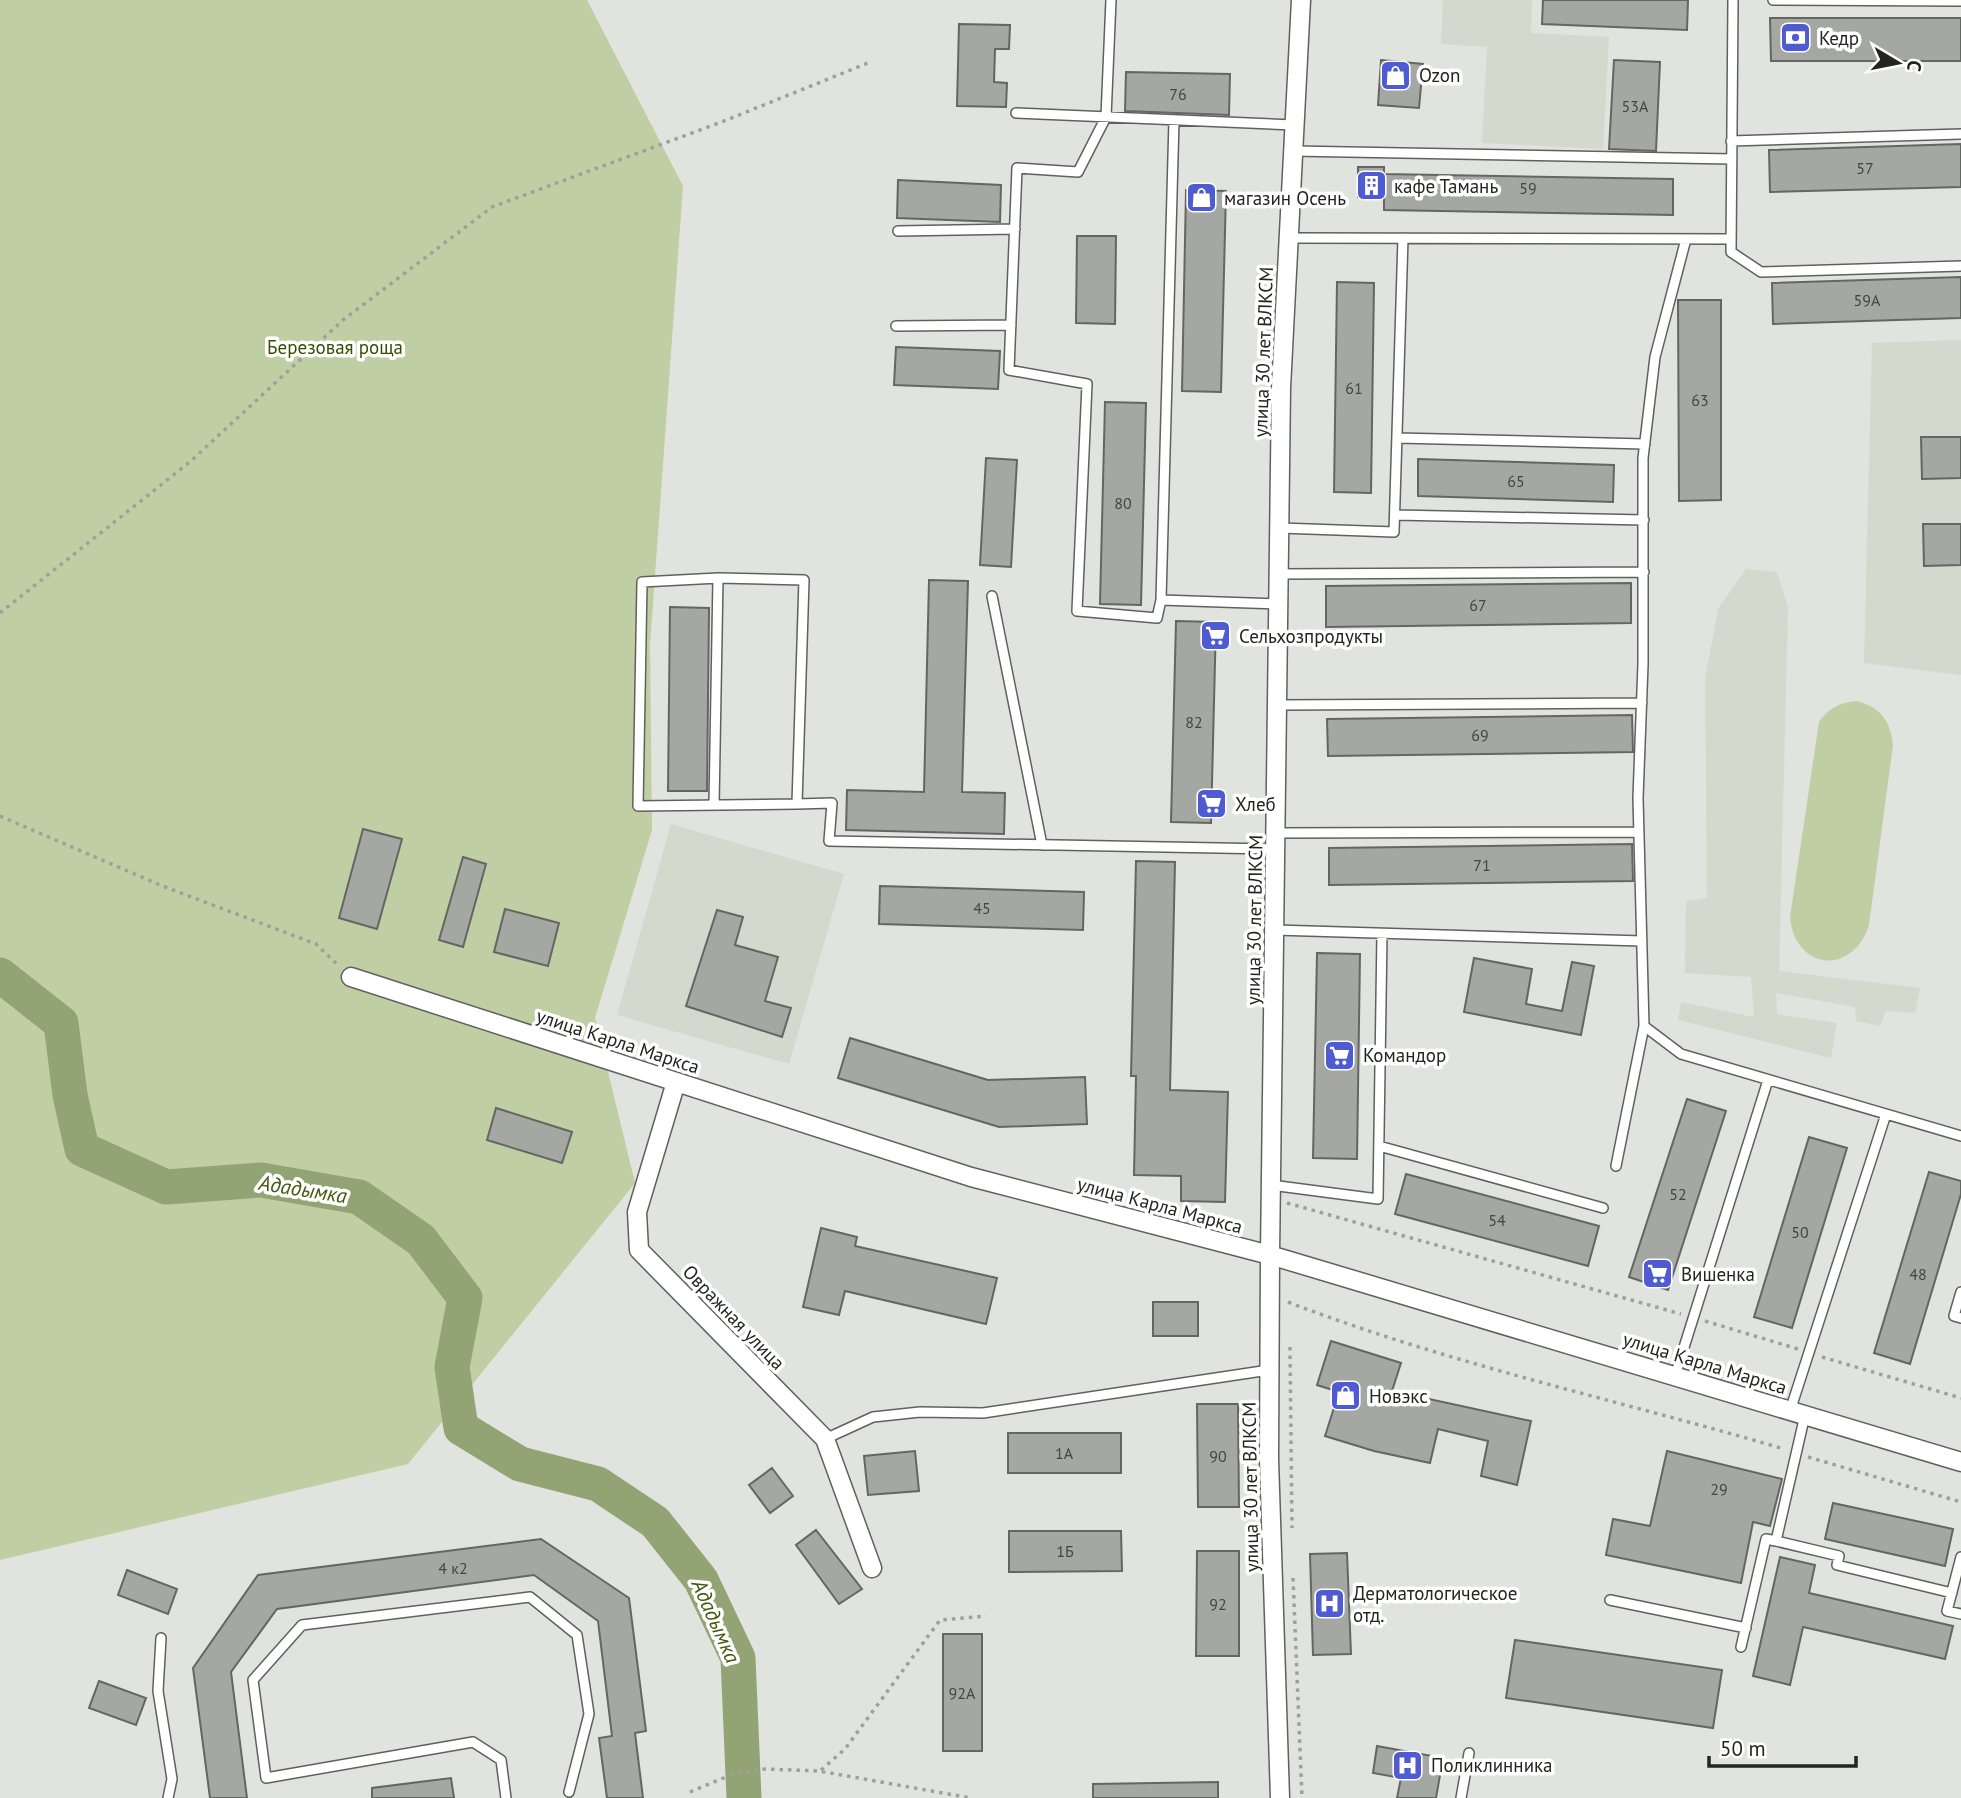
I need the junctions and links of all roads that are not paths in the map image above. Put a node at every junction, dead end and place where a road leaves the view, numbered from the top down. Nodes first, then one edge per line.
1 (1111, 0) edge
2 (1301, 0) edge
3 (1733, 0) edge
4 (1773, 0) edge
5 (1900, 0) edge
6 (1961, 1) edge
7 (1016, 113) dead end
8 (1105, 117) junction
9 (1174, 120) junction
10 (1294, 125) junction
11 (1961, 134) edge
12 (1731, 141) junction
13 (1293, 151) junction
14 (1732, 159) junction
15 (1015, 229) junction
16 (898, 232) dead end
17 (1289, 238) junction
18 (1403, 238) junction
19 (1686, 239) junction
20 (1731, 239) junction
21 (1961, 266) edge
22 (1011, 325) junction
23 (896, 326) dead end
24 (1397, 438) junction
25 (1645, 444) junction
26 (1395, 515) junction
27 (1644, 520) junction
28 (1280, 528) junction
29 (1644, 572) junction
30 (1280, 574) junction
31 (719, 578) junction
32 (992, 596) dead end
33 (1161, 600) junction
34 (1279, 604) junction
35 (1642, 703) junction
36 (1278, 705) junction
37 (797, 804) junction
38 (714, 805) junction
39 (1639, 832) junction
40 (1276, 841) junction
41 (1042, 845) junction
42 (1275, 930) junction
43 (1382, 934) junction
44 (1642, 942) junction
45 (351, 977) road end
46 (1644, 1026) junction
47 (1768, 1080) junction
48 (676, 1082) junction
49 (1886, 1114) junction
50 (1961, 1136) edge
51 (1379, 1146) junction
52 (1616, 1166) dead end
53 (1271, 1193) junction
54 (1603, 1208) dead end
55 (1270, 1255) junction
56 (1961, 1292) edge
57 (1961, 1318) edge
58 (1269, 1370) junction
59 (1675, 1376) junction
60 (1798, 1413) junction
61 (825, 1439) junction
62 (1961, 1462) edge
63 (1776, 1541) junction
64 (1961, 1557) edge
65 (872, 1568) dead end
66 (1952, 1593) junction
67 (1610, 1600) dead end
68 (1961, 1614) edge
69 (1746, 1628) junction
70 (161, 1638) dead end
71 (1741, 1647) dead end
72 (1469, 1753) dead end
73 (569, 1792) dead end
74 (168, 1798) edge
75 (506, 1798) edge
76 (1280, 1798) edge
77 (1461, 1798) edge

1 - 8 lane
2 - 10 street, улица 30 лет ВЛКСМ
3 - 12 lane
4 - 5 lane
5 - 6 lane
7 - 8 lane
8 - 9 lane
8 - 15 lane
9 - 10 lane
9 - 33 lane
10 - 13 street, улица 30 лет ВЛКСМ
11 - 12 lane
12 - 14 lane
13 - 14 lane
13 - 17 street, улица 30 лет ВЛКСМ
14 - 20 lane
15 - 16 lane
15 - 22 lane
17 - 18 lane
17 - 28 street, улица 30 лет ВЛКСМ
18 - 19 lane
18 - 24 lane
19 - 20 lane
19 - 25 lane
20 - 21 lane
22 - 23 lane
22 - 33 lane
24 - 25 lane
24 - 26 lane
25 - 27 lane
26 - 27 lane
26 - 28 lane
27 - 29 lane
28 - 30 street, улица 30 лет ВЛКСМ
29 - 30 lane
29 - 35 lane
30 - 34 street, улица 30 лет ВЛКСМ
31 - 37 lane
31 - 38 lane
31 - 38 lane
32 - 41 lane
33 - 34 lane
34 - 36 street, улица 30 лет ВЛКСМ
35 - 36 lane
35 - 39 lane
36 - 40 street, улица 30 лет ВЛКСМ
37 - 38 lane
37 - 41 lane
39 - 40 lane
39 - 44 lane
40 - 41 lane
40 - 42 street, улица 30 лет ВЛКСМ
42 - 43 lane
42 - 53 street, улица 30 лет ВЛКСМ
43 - 44 lane
43 - 51 lane
44 - 46 lane
45 - 48 street, улица Карла Маркса
46 - 47 lane
46 - 52 lane
47 - 49 lane
47 - 59 lane
48 - 55 street, улица Карла Маркса
48 - 61 street, Овражная улица
49 - 50 lane
49 - 60 lane
51 - 53 lane
51 - 54 lane
53 - 55 street, улица 30 лет ВЛКСМ
55 - 58 street, улица 30 лет ВЛКСМ
55 - 59 street, улица Карла Маркса
56 - 57 lane
58 - 61 lane
58 - 76 street, улица 30 лет ВЛКСМ
59 - 60 street, улица Карла Маркса
60 - 62 street, улица Карла Маркса
60 - 63 lane
61 - 65 street, Овражная улица
63 - 66 lane
63 - 69 lane
64 - 66 lane
66 - 68 lane
67 - 69 lane
69 - 71 lane
70 - 74 lane
72 - 77 lane
73 - 75 lane

